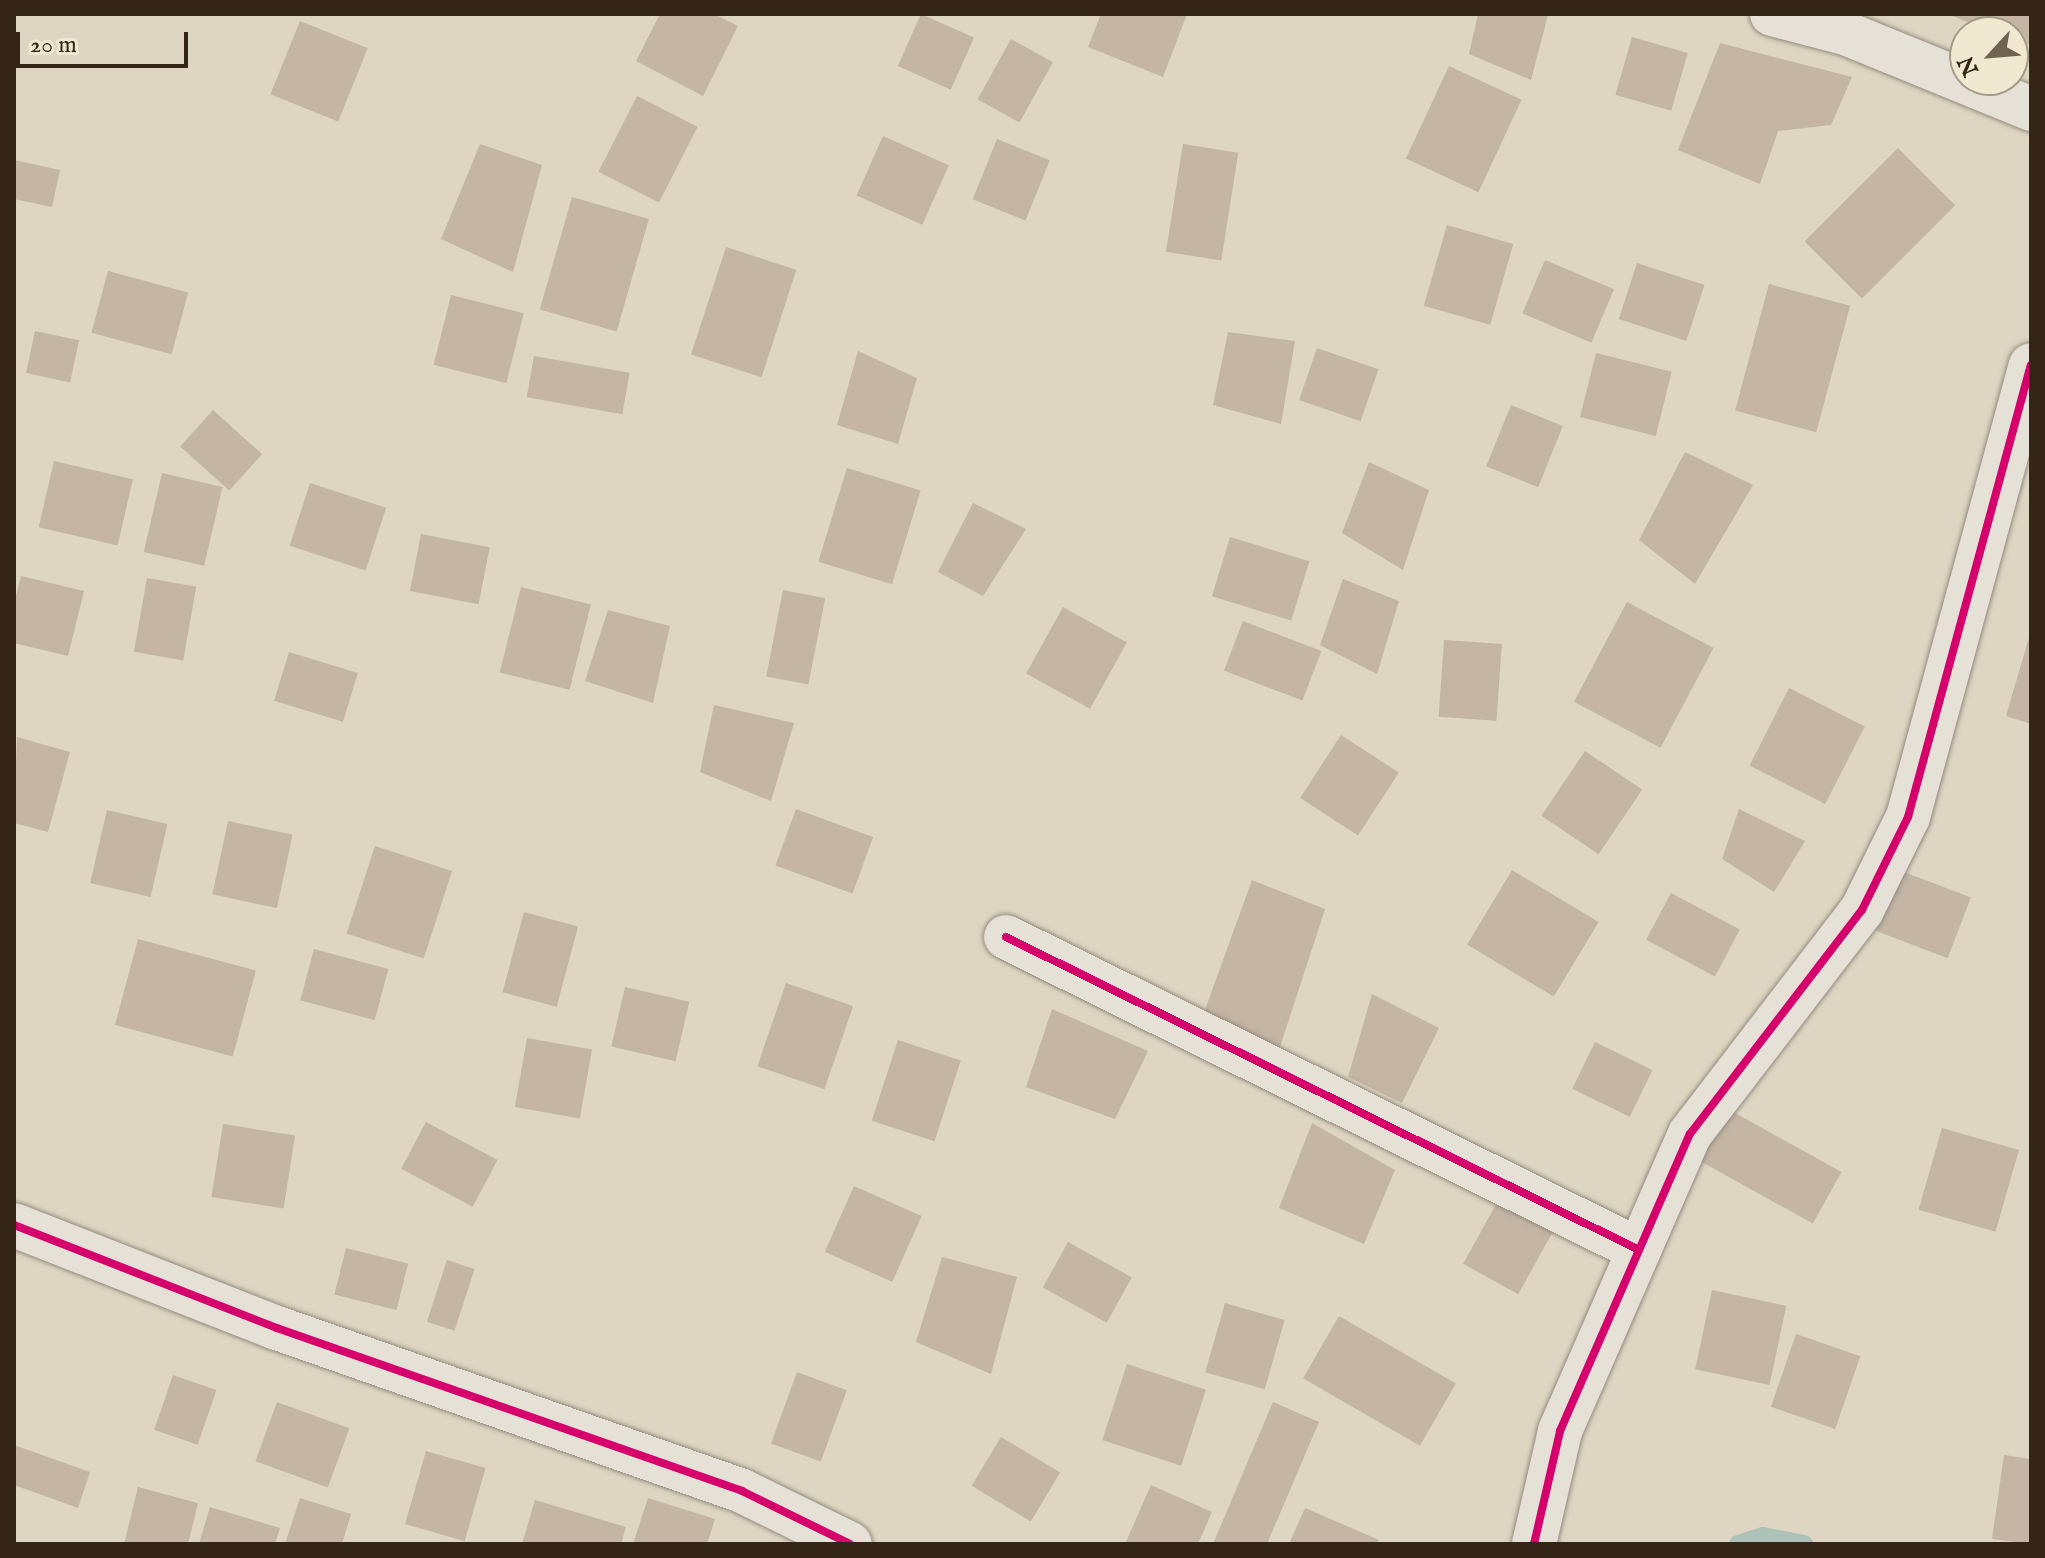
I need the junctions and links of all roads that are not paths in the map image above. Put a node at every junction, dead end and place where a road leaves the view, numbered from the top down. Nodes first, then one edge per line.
1 (1772, 14) edge
2 (2031, 109) edge
3 (2031, 365) edge
4 (1006, 937) dead end
5 (14, 1225) edge
6 (1639, 1250) junction
7 (850, 1544) edge
8 (1534, 1544) edge

1 - 2 street
3 - 6 street
4 - 6 street
5 - 7 street
6 - 8 street

